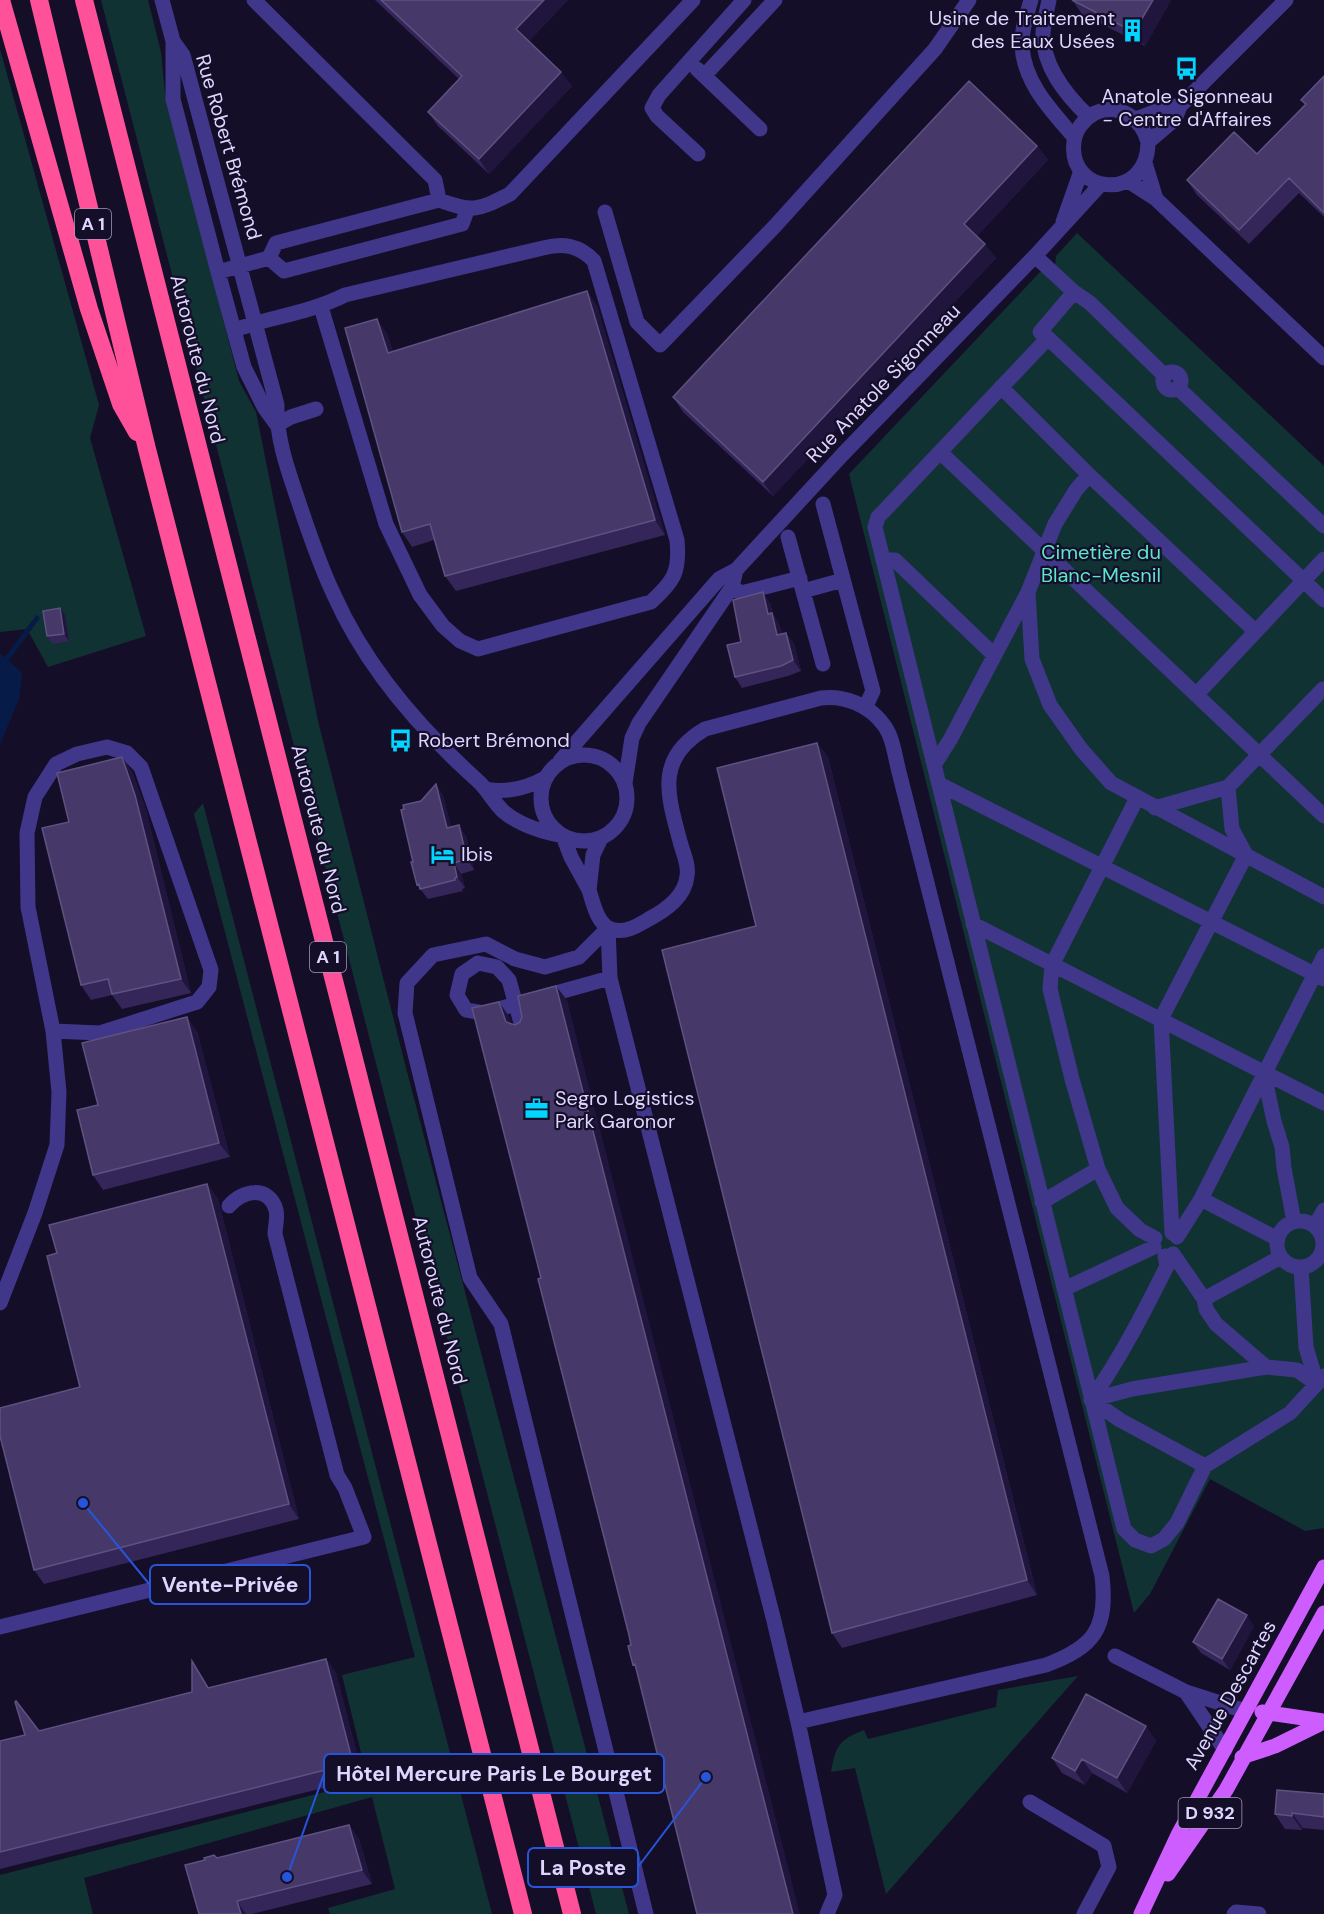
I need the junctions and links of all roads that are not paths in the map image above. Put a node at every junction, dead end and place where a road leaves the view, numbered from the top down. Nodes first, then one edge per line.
1 (1, 0) edge
2 (39, 0) edge
3 (84, 0) edge
4 (162, 0) edge
5 (254, 0) edge
6 (693, 0) edge
7 (744, 0) edge
8 (775, 0) edge
9 (969, 0) edge
10 (1031, 0) edge
11 (1049, 0) edge
12 (1286, 0) edge
13 (173, 41) junction
14 (688, 62) junction
15 (704, 76) junction
16 (1180, 106) junction
17 (1089, 117) junction
18 (1135, 119) junction
19 (760, 129) dead end
20 (1074, 137) junction
21 (1148, 142) junction
22 (698, 154) dead end
23 (1145, 163) junction
24 (1081, 171) junction
25 (1128, 181) junction
26 (1101, 184) junction
27 (1156, 199) junction
28 (438, 200) junction
29 (468, 208) junction
30 (605, 212) dead end
31 (1061, 228) junction
32 (1035, 256) junction
33 (269, 258) junction
34 (240, 266) junction
35 (218, 273) junction
36 (1074, 292) junction
37 (321, 307) junction
38 (255, 323) junction
39 (234, 330) junction
40 (1048, 338) junction
41 (1324, 358) edge
42 (1001, 387) junction
43 (316, 409) dead end
44 (277, 425) junction
45 (147, 449) junction
46 (940, 452) junction
47 (1089, 475) junction
48 (823, 504) dead end
49 (1324, 526) edge
50 (788, 537) dead end
51 (1044, 551) junction
52 (1324, 559) edge
53 (883, 560) junction
54 (736, 570) junction
55 (843, 580) junction
56 (1304, 580) junction
57 (802, 585) junction
58 (732, 587) junction
59 (1028, 591) junction
60 (1324, 600) edge
61 (1255, 631) junction
62 (994, 655) junction
63 (822, 664) dead end
64 (1323, 689) edge
65 (1196, 695) junction
66 (865, 708) junction
67 (1258, 754) junction
68 (560, 761) junction
69 (934, 765) junction
70 (545, 778) junction
71 (625, 783) junction
72 (939, 784) junction
73 (1228, 787) junction
74 (486, 789) junction
75 (1137, 798) junction
76 (1155, 808) junction
77 (1323, 813) edge
78 (562, 836) junction
79 (601, 838) junction
80 (1246, 855) junction
81 (1102, 867) junction
82 (589, 890) junction
83 (1324, 897) edge
84 (1211, 922) junction
85 (973, 924) junction
86 (608, 928) junction
87 (1324, 956) edge
88 (1052, 965) junction
89 (1319, 977) edge
90 (610, 978) junction
91 (1161, 1019) junction
92 (523, 1030) edge
93 (53, 1032) junction
94 (1264, 1074) junction
95 (1324, 1103) edge
96 (1098, 1169) junction
97 (1201, 1199) junction
98 (1042, 1202) junction
99 (229, 1206) dead end
100 (1324, 1209) edge
101 (1294, 1222) junction
102 (1315, 1226) junction
103 (1174, 1235) junction
104 (1278, 1239) junction
105 (1162, 1249) junction
106 (1324, 1249) edge
107 (1281, 1257) junction
108 (1301, 1268) junction
109 (1064, 1289) junction
110 (1204, 1299) junction
111 (0, 1303) edge
112 (1266, 1367) junction
113 (1321, 1380) edge
114 (1091, 1400) junction
115 (1205, 1467) junction
116 (1324, 1567) edge
117 (1324, 1613) edge
118 (0, 1627) edge
119 (1115, 1656) dead end
120 (1186, 1692) junction
121 (1245, 1711) junction
122 (1269, 1713) junction
123 (1324, 1721) edge
124 (798, 1722) junction
125 (1225, 1750) junction
126 (1244, 1758) junction
127 (1030, 1802) dead end
128 (1143, 1911) edge
129 (523, 1914) edge
130 (572, 1914) edge
131 (646, 1914) edge
132 (827, 1914) edge
133 (1084, 1914) edge
134 (1234, 1914) edge
135 (1259, 1914) edge

1 - 45 highway
2 - 45 highway, A 1
3 - 130 highway, Autoroute du Nord / A 1
4 - 13 street, Rue Robert Brémond
5 - 28 street
6 - 29 street
7 - 14 street
8 - 15 street
9 - 30 street
10 - 20 street
11 - 17 street
12 - 16 street
13 - 34 street, Rue Robert Brémond
13 - 35 street, Rue Robert Brémond
14 - 15 street
14 - 22 street
15 - 19 street
16 - 18 street
16 - 21 street
17 - 18 street
17 - 20 street
18 - 21 street
20 - 24 street
21 - 23 street
23 - 25 street
23 - 27 street
24 - 26 street
24 - 31 street, Rue Anatole Sigonneau
25 - 26 street
25 - 27 street
26 - 31 street, Rue Anatole Sigonneau
27 - 41 street
28 - 29 street
28 - 33 street
29 - 33 street
31 - 32 street, Rue Anatole Sigonneau
32 - 36 street
32 - 54 street, Rue Anatole Sigonneau
33 - 34 street
34 - 35 street, Rue Robert Brémond
34 - 38 street, Rue Robert Brémond
35 - 39 street, Rue Robert Brémond
36 - 40 street
36 - 49 street
37 - 37 street
37 - 38 street
38 - 39 street
38 - 44 street, Rue Robert Brémond
39 - 44 street, Rue Robert Brémond
40 - 42 street
40 - 56 street
42 - 46 street
42 - 47 street
43 - 44 street
44 - 74 street, Rue Robert Brémond
45 - 129 highway, A 1
46 - 51 street
46 - 53 street
47 - 51 street
47 - 61 street
48 - 55 street
50 - 57 street
51 - 59 street
51 - 65 street
52 - 56 street
53 - 62 street
53 - 69 street
54 - 58 street, Rue Anatole Sigonneau
54 - 68 street, Rue Anatole Sigonneau
55 - 57 street
55 - 66 street
56 - 60 street
56 - 61 street
57 - 58 street
57 - 63 street
58 - 71 street, Rue Anatole Sigonneau
59 - 62 street
59 - 75 street
61 - 65 street
62 - 69 street
64 - 67 street
65 - 67 street
66 - 86 street
66 - 124 street
67 - 73 street
67 - 77 street
68 - 70 street
68 - 71 street
69 - 72 street
70 - 74 street
70 - 78 street
71 - 79 street
72 - 81 street
72 - 85 street
73 - 76 street
73 - 80 street
74 - 78 street, Rue Robert Brémond
75 - 76 street
75 - 81 street
76 - 80 street
78 - 79 street
78 - 82 street
79 - 82 street
80 - 83 street
80 - 84 street
81 - 84 street
81 - 88 street
82 - 86 street
84 - 89 street
84 - 91 street
85 - 88 street
85 - 98 street
86 - 90 street
86 - 131 street
87 - 89 street
88 - 91 street
88 - 96 street
89 - 94 street
90 - 92 street, bridge
90 - 124 street
91 - 94 street
91 - 103 street
93 - 93 street
93 - 111 street
94 - 95 street
94 - 97 street
94 - 101 street
96 - 98 street
96 - 105 street
97 - 103 street
97 - 104 street
98 - 109 street
99 - 118 street
100 - 102 street
101 - 102 street
101 - 104 street
102 - 106 street
103 - 105 street
103 - 105 street
104 - 107 street
105 - 109 street
105 - 110 street
105 - 114 street
106 - 108 street
107 - 108 street
107 - 110 street
108 - 113 street
109 - 114 street
110 - 112 street
112 - 113 street
112 - 114 street
113 - 115 street
114 - 115 street
114 - 115 street
116 - 121 main road, Avenue Descartes / D 932
117 - 122 main road, Avenue Descartes / D 932
119 - 120 street
120 - 121 street
120 - 125 street
121 - 122 main road
121 - 125 main road, Avenue Descartes / D 932
122 - 123 main road
122 - 126 main road, Avenue Descartes / D 932
123 - 126 main road
124 - 132 street
125 - 126 main road
125 - 128 main road, Avenue Descartes / D 932
126 - 128 main road, Avenue Descartes / D 932
127 - 133 street
134 - 135 street

